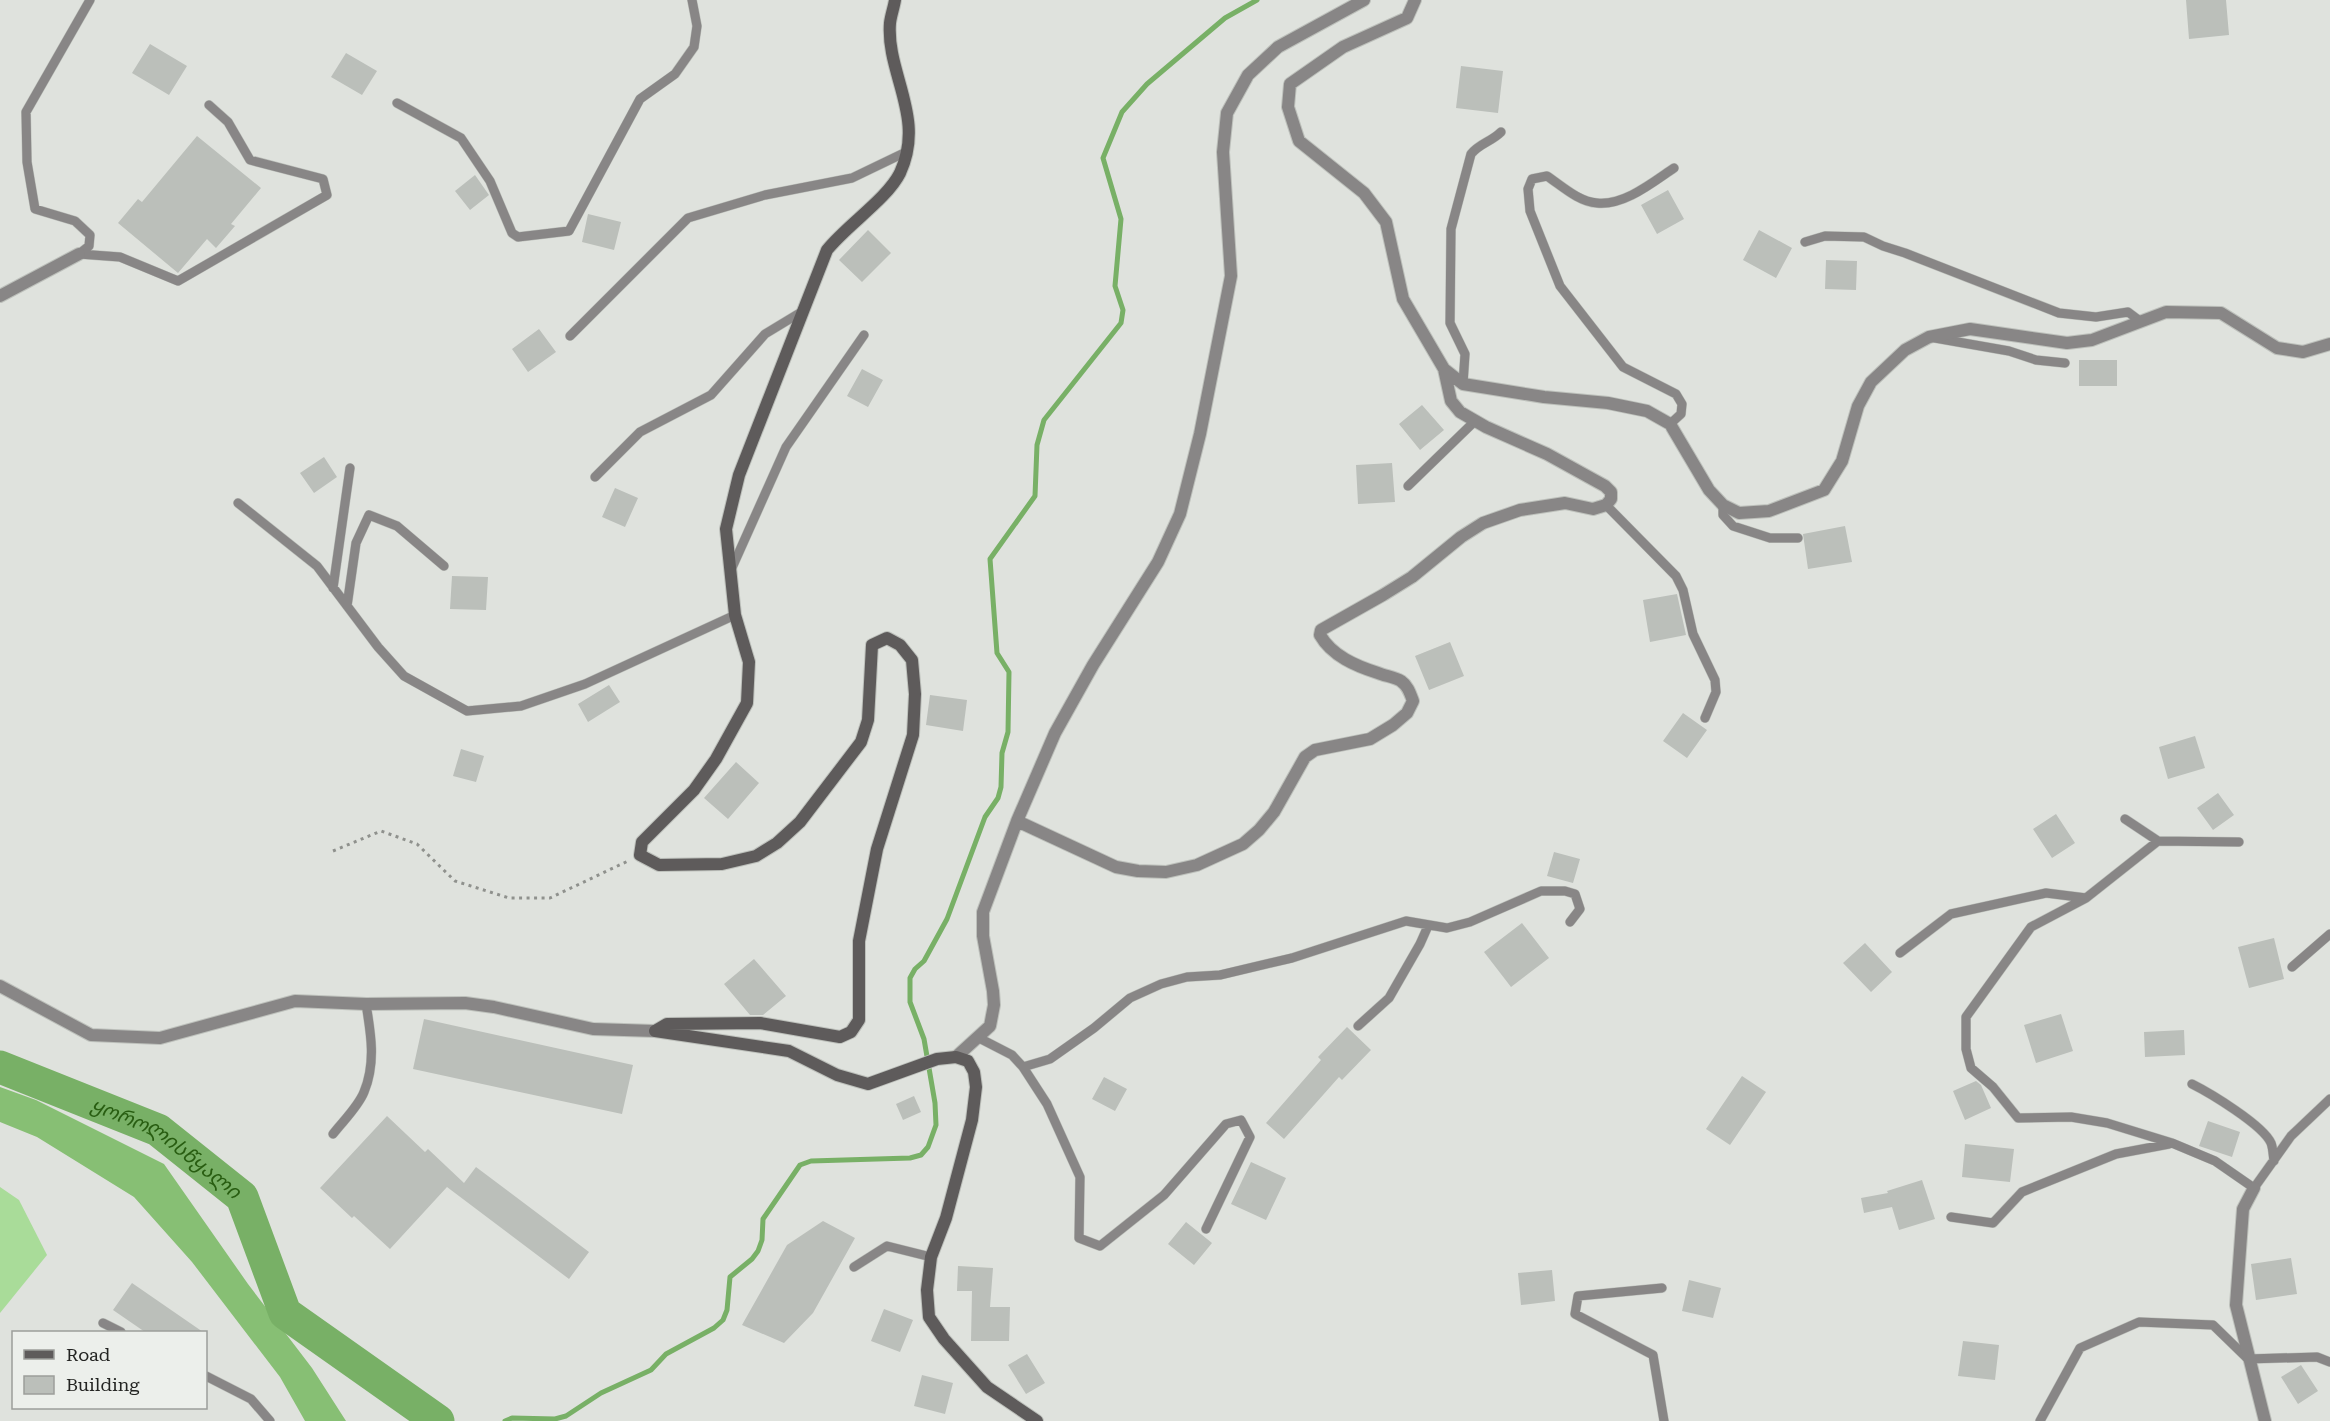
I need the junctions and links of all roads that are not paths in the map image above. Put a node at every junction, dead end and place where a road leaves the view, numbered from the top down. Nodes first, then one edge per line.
1 (90, 0) edge
2 (692, 0) edge
3 (895, 0) edge
4 (1364, 0) edge
5 (1416, 0) edge
6 (397, 103) dead end
7 (209, 105) dead end
8 (1501, 132) dead end
9 (906, 152) junction
10 (1674, 168) dead end
11 (1805, 242) dead end
12 (79, 254) junction
13 (0, 296) edge
14 (803, 311) junction
15 (2140, 321) junction
16 (864, 335) dead end
17 (570, 336) dead end
18 (1929, 337) junction
19 (2330, 344) edge
20 (2065, 363) dead end
21 (1444, 369) junction
22 (1463, 384) junction
23 (1475, 421) junction
24 (1670, 424) junction
25 (350, 468) dead end
26 (595, 477) dead end
27 (1408, 486) dead end
28 (238, 503) dead end
29 (1606, 505) junction
30 (1723, 505) junction
31 (1798, 538) dead end
32 (444, 566) dead end
33 (730, 572) junction
34 (333, 588) junction
35 (347, 606) junction
36 (735, 615) junction
37 (1706, 718) dead end
38 (2125, 819) dead end
39 (1017, 821) junction
40 (2158, 841) junction
41 (2239, 842) dead end
42 (2086, 897) junction
43 (1570, 922) dead end
44 (1428, 926) junction
45 (2330, 934) edge
46 (1900, 952) dead end
47 (2292, 967) dead end
48 (0, 986) edge
49 (366, 1004) junction
50 (1358, 1026) dead end
51 (655, 1031) junction
52 (979, 1038) junction
53 (956, 1057) junction
54 (1023, 1067) junction
55 (2192, 1084) dead end
56 (2330, 1099) edge
57 (333, 1134) dead end
58 (2172, 1143) junction
59 (2274, 1161) junction
60 (2254, 1188) junction
61 (1951, 1217) dead end
62 (1206, 1229) dead end
63 (931, 1257) junction
64 (854, 1268) dead end
65 (1662, 1288) dead end
66 (103, 1323) dead end
67 (119, 1331) edge
68 (2248, 1359) junction
69 (2330, 1362) edge
70 (207, 1377) edge
71 (270, 1421) edge
72 (1037, 1421) edge
73 (1664, 1421) edge
74 (2040, 1421) edge
75 (2265, 1421) edge

1 - 12 lane
2 - 6 lane
3 - 9 street
4 - 39 street
5 - 21 street
7 - 12 lane
8 - 22 lane
9 - 14 street
9 - 17 lane
10 - 24 lane
11 - 15 lane
12 - 13 street
14 - 26 lane
14 - 33 street
15 - 18 street
15 - 19 street
16 - 33 lane
18 - 20 lane
18 - 30 street
21 - 22 street
21 - 23 street
22 - 24 street
23 - 27 lane
23 - 29 street
24 - 30 street
25 - 34 lane
28 - 34 lane
29 - 37 lane
29 - 39 street
30 - 31 lane
32 - 35 lane
33 - 36 street
34 - 35 lane
35 - 36 lane
36 - 51 street
38 - 40 lane
39 - 52 street
40 - 41 lane
40 - 42 lane
42 - 46 lane
42 - 58 lane
43 - 44 lane
44 - 50 lane
44 - 54 lane
45 - 47 lane
48 - 49 street
49 - 51 street
49 - 57 lane
51 - 53 street
52 - 53 street
52 - 54 lane
53 - 63 street
54 - 62 lane
55 - 59 lane
56 - 59 lane
58 - 60 lane
58 - 61 lane
59 - 60 lane
60 - 68 street
63 - 64 lane
63 - 72 street
65 - 73 lane
66 - 67 lane
68 - 69 lane
68 - 74 lane
68 - 75 street
70 - 71 lane

